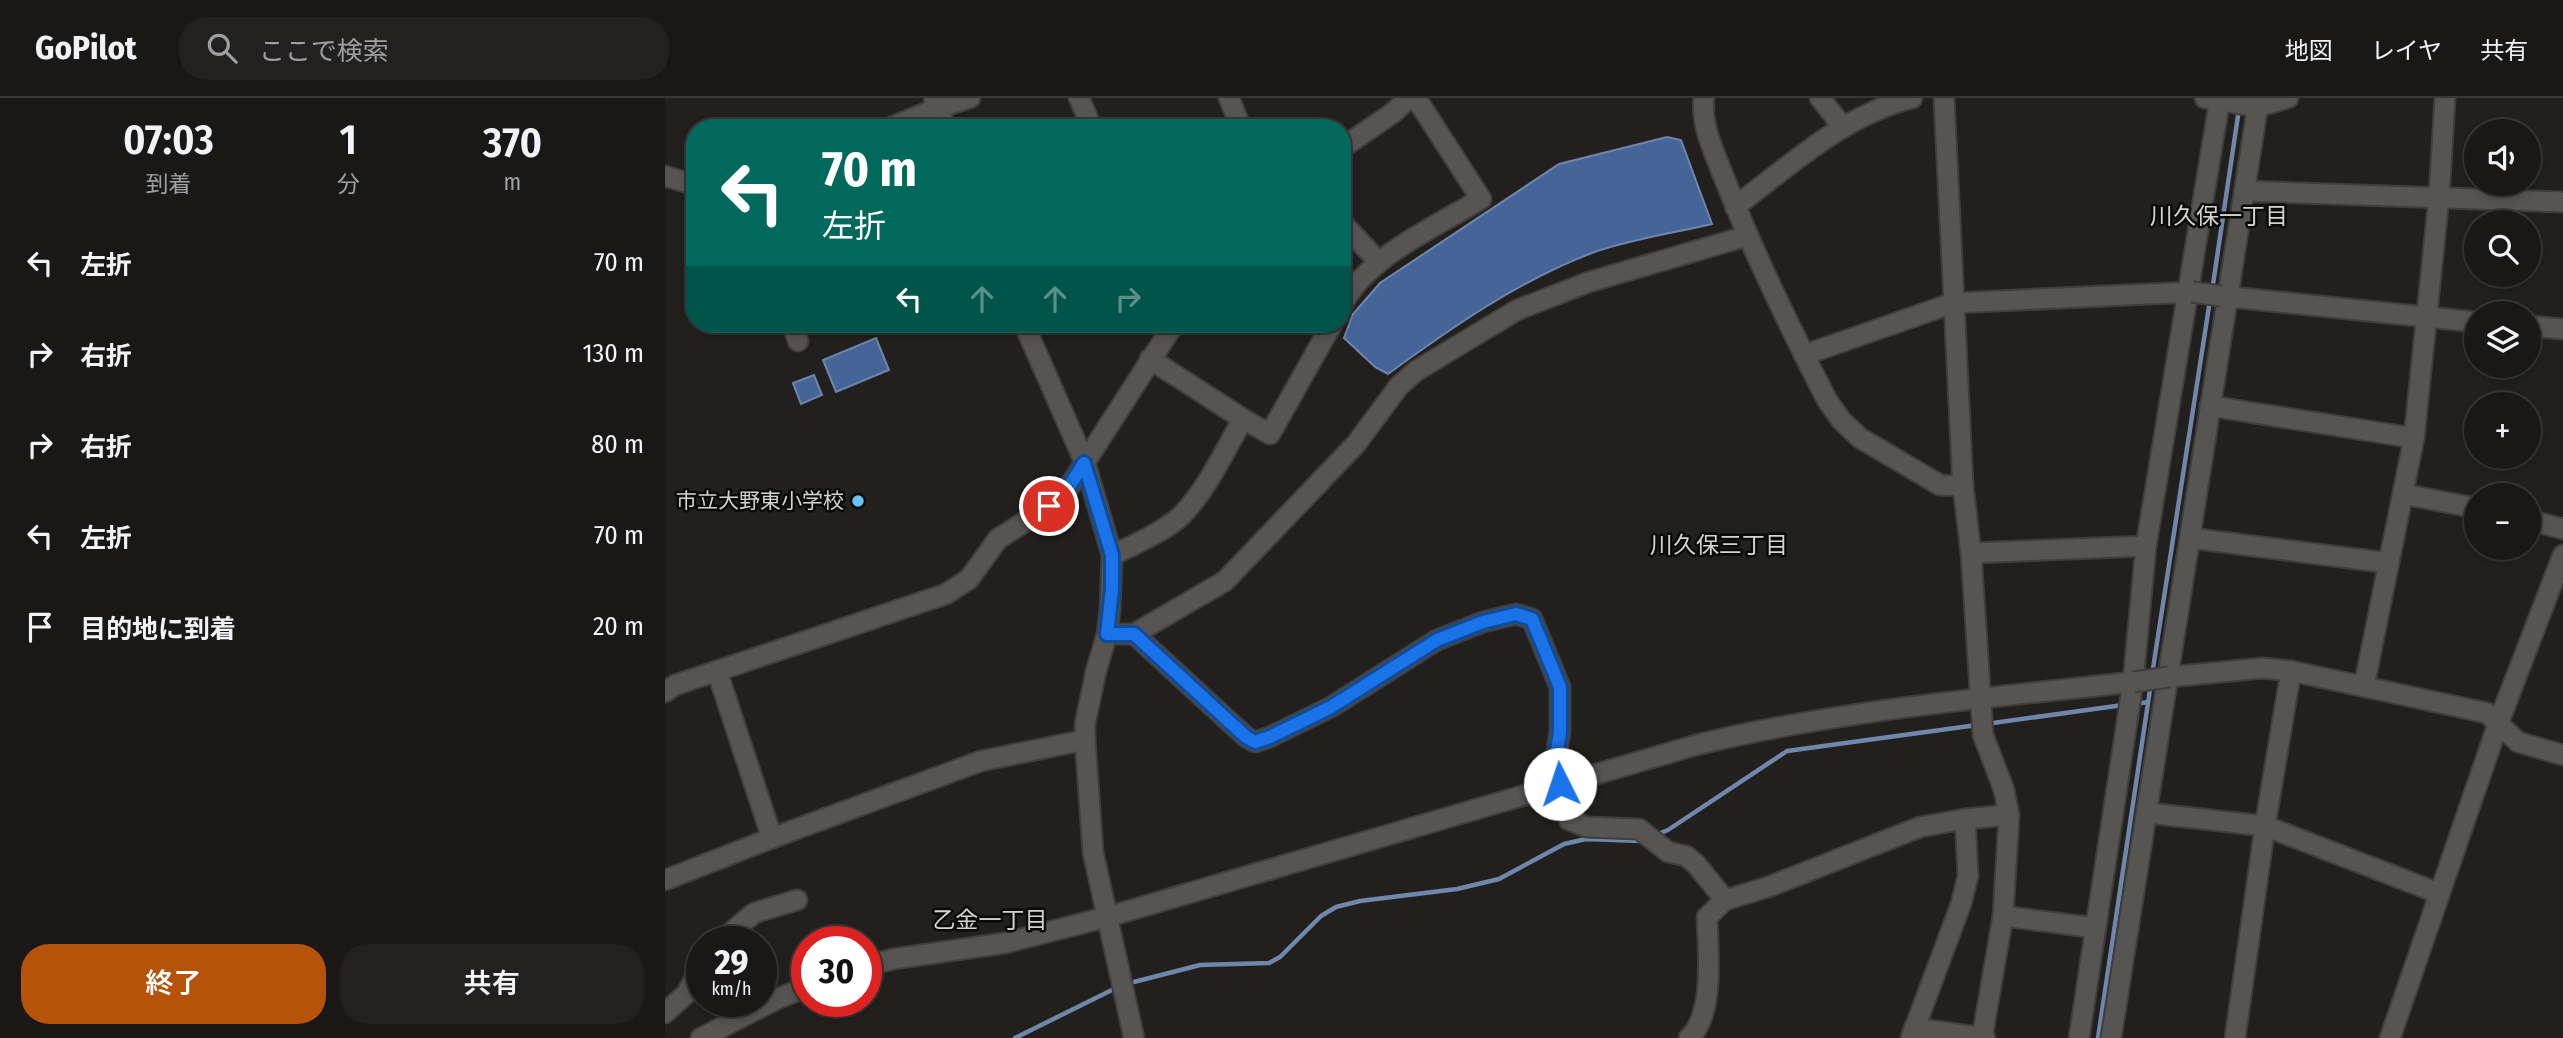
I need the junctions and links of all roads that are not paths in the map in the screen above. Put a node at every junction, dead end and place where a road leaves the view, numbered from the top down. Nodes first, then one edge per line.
1 (970, 98) edge
2 (1079, 98) edge
3 (1229, 98) edge
4 (1409, 98) edge
5 (1416, 98) edge
6 (1705, 98) edge
7 (1820, 98) edge
8 (1912, 98) edge
9 (1944, 98) edge
10 (2288, 98) edge
11 (2445, 98) edge
12 (2215, 99) edge
13 (2258, 102) edge
14 (936, 103) edge
15 (906, 119) edge
16 (1087, 119) edge
17 (1237, 119) edge
18 (1842, 127) junction
19 (1351, 142) edge
20 (665, 176) edge
21 (686, 182) edge
22 (2245, 191) junction
23 (2439, 197) junction
24 (2563, 202) edge
25 (1735, 207) junction
26 (1351, 232) edge
27 (1747, 236) junction
28 (1379, 261) junction
29 (1351, 290) edge
30 (2190, 291) junction
31 (2225, 296) junction
32 (1953, 303) junction
33 (2428, 317) junction
34 (2464, 320) edge
35 (2541, 327) edge
36 (2563, 330) edge
37 (1028, 333) edge
38 (1167, 333) edge
39 (1322, 333) edge
40 (1804, 355) junction
41 (1150, 359) junction
42 (2210, 406) junction
43 (1243, 419) junction
44 (2414, 439) junction
45 (1084, 463) junction
46 (1963, 486) junction
47 (2403, 494) junction
48 (2464, 506) edge
49 (2541, 523) edge
50 (2563, 529) edge
51 (2190, 538) junction
52 (2146, 546) junction
53 (1971, 553) junction
54 (1112, 555) junction
55 (2563, 555) edge
56 (2389, 563) junction
57 (1107, 634) junction
58 (1134, 634) junction
59 (717, 671) junction
60 (2291, 671) junction
61 (2169, 677) junction
62 (2133, 682) junction
63 (2364, 687) junction
64 (665, 692) edge
65 (1981, 707) junction
66 (2498, 724) junction
67 (1085, 740) junction
68 (2563, 755) edge
69 (1560, 784) junction
70 (2148, 813) junction
71 (2008, 815) junction
72 (1965, 818) junction
73 (2265, 826) junction
74 (772, 838) junction
75 (665, 880) edge
76 (2438, 892) junction
77 (797, 900) dead end
78 (1725, 900) junction
79 (2003, 916) junction
80 (1107, 917) junction
81 (739, 926) edge
82 (2096, 928) junction
83 (882, 962) edge
84 (686, 994) edge
85 (791, 995) edge
86 (665, 1013) edge
87 (1913, 1033) edge
88 (701, 1038) edge
89 (1134, 1038) edge
90 (1689, 1038) edge
91 (1983, 1038) edge
92 (2080, 1038) edge
93 (2111, 1038) edge
94 (2235, 1038) edge
95 (2390, 1038) edge

1 - 14 street
2 - 16 street
3 - 17 street
4 - 19 street
5 - 28 street
6 - 25 street
7 - 18 street
8 - 18 street
9 - 32 street
10 - 13 street
11 - 23 street
12 - 13 street
12 - 30 street
13 - 22 street
14 - 15 street
18 - 25 street
20 - 21 street
22 - 23 street
22 - 31 street
23 - 24 street
23 - 33 street
25 - 27 street
26 - 28 street
27 - 40 street
27 - 58 street
28 - 29 street
30 - 31 street, bridge
30 - 32 street
30 - 52 street
31 - 33 street
31 - 42 street
32 - 40 street
32 - 46 street
33 - 34 street
33 - 44 street
35 - 36 street
37 - 45 street
38 - 41 street
39 - 43 street
40 - 46 street
41 - 43 street
41 - 45 street
42 - 44 street
42 - 51 street
43 - 54 street
44 - 47 street
45 - 54 street
45 - 59 street
46 - 53 street
47 - 48 street
47 - 56 street
49 - 50 street
51 - 56 street
51 - 61 street
52 - 53 street
52 - 62 street
53 - 65 street
54 - 57 street
55 - 66 street
56 - 63 street
57 - 58 street
57 - 67 street
58 - 69 street
59 - 64 street
59 - 74 street
60 - 61 street
60 - 63 street
60 - 73 street
61 - 62 street, bridge
61 - 70 street
62 - 65 street
62 - 82 street
63 - 66 street
65 - 69 street
65 - 71 street
66 - 68 street
66 - 76 street
67 - 74 street
67 - 80 street
69 - 78 street
69 - 80 street
70 - 73 street
70 - 93 street
71 - 72 street
71 - 79 street
72 - 78 street
72 - 87 street
73 - 76 street
73 - 94 street
74 - 75 street
76 - 95 street
77 - 81 street
78 - 90 street
79 - 82 street
79 - 91 street
80 - 83 street
80 - 89 street
82 - 92 street
84 - 86 street
85 - 88 street
87 - 91 street

